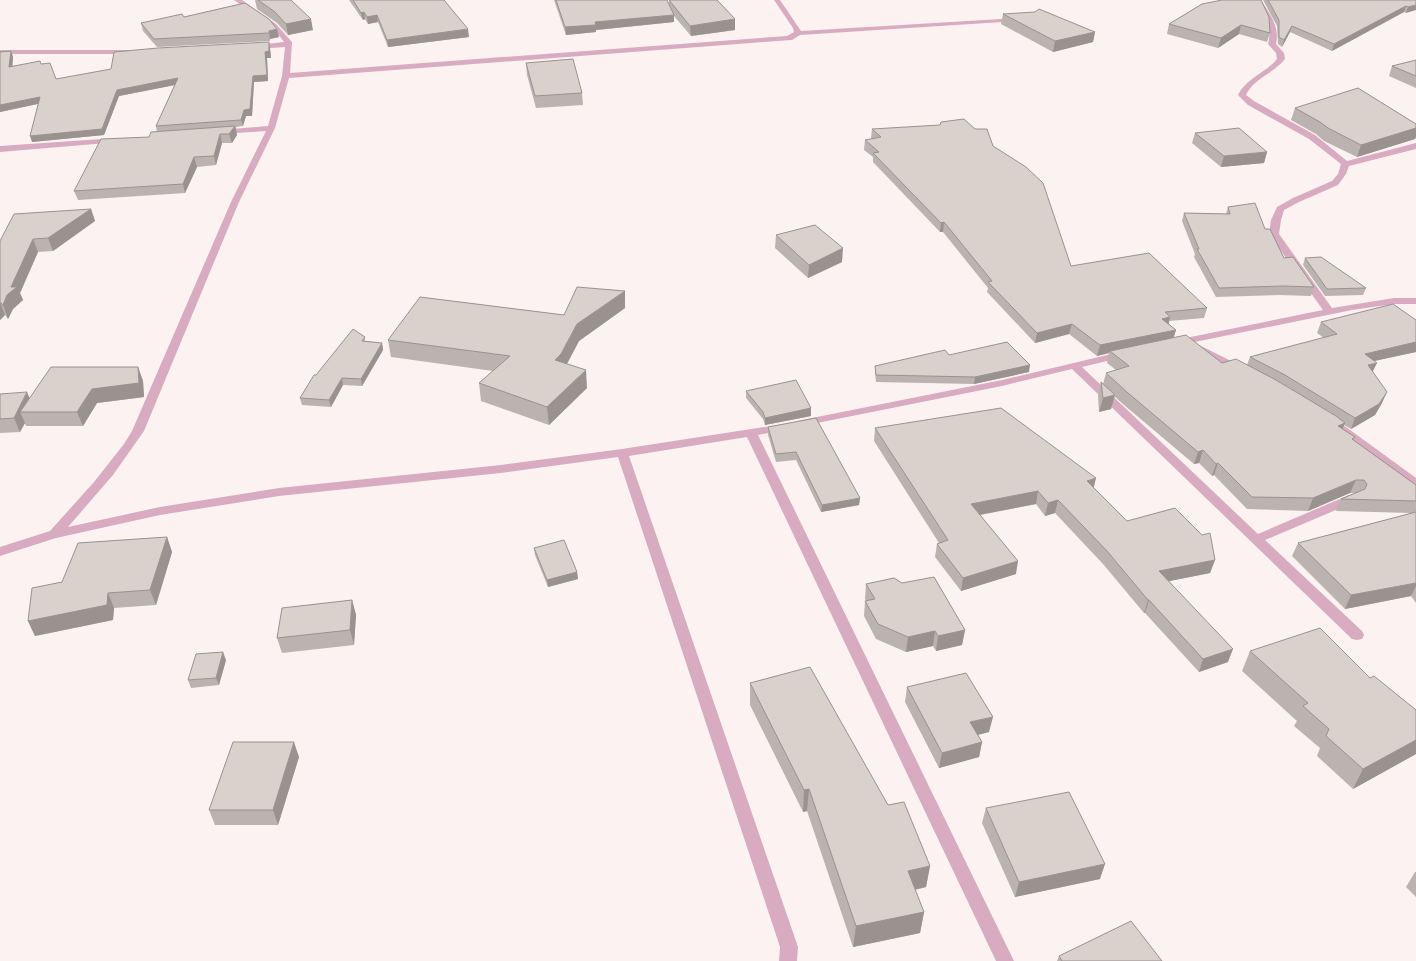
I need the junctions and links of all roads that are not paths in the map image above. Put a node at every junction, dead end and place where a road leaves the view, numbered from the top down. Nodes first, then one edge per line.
1 (238, 0) edge
2 (776, 0) edge
3 (1258, 0) edge
4 (1025, 19) edge
5 (798, 32) junction
6 (289, 44) junction
7 (247, 47) edge
8 (0, 52) edge
9 (139, 52) edge
10 (286, 76) junction
11 (271, 128) junction
12 (215, 132) edge
13 (128, 139) edge
14 (1416, 146) edge
15 (0, 149) edge
16 (1345, 164) junction
17 (1416, 301) edge
18 (1330, 312) junction
19 (1185, 341) junction
20 (1163, 346) edge
21 (1133, 352) edge
22 (1074, 365) junction
23 (1246, 373) edge
24 (1330, 421) edge
25 (751, 433) junction
26 (622, 453) junction
27 (1416, 484) edge
28 (1355, 497) edge
29 (54, 534) junction
30 (1257, 539) junction
31 (0, 552) edge
32 (1357, 635) dead end
33 (788, 961) edge
34 (1006, 961) edge

1 - 6 street
2 - 5 street
3 - 16 street
4 - 5 street
5 - 10 street
6 - 7 street
6 - 10 street
8 - 9 street
10 - 11 street
11 - 12 street
11 - 29 street
13 - 15 street
14 - 16 street
16 - 18 street
17 - 18 street
18 - 19 street
19 - 20 street
19 - 23 street
21 - 22 street
22 - 25 street
22 - 30 street
24 - 27 street
25 - 26 street
25 - 34 street
26 - 29 street
26 - 33 street
28 - 30 street
29 - 31 street
30 - 32 street

